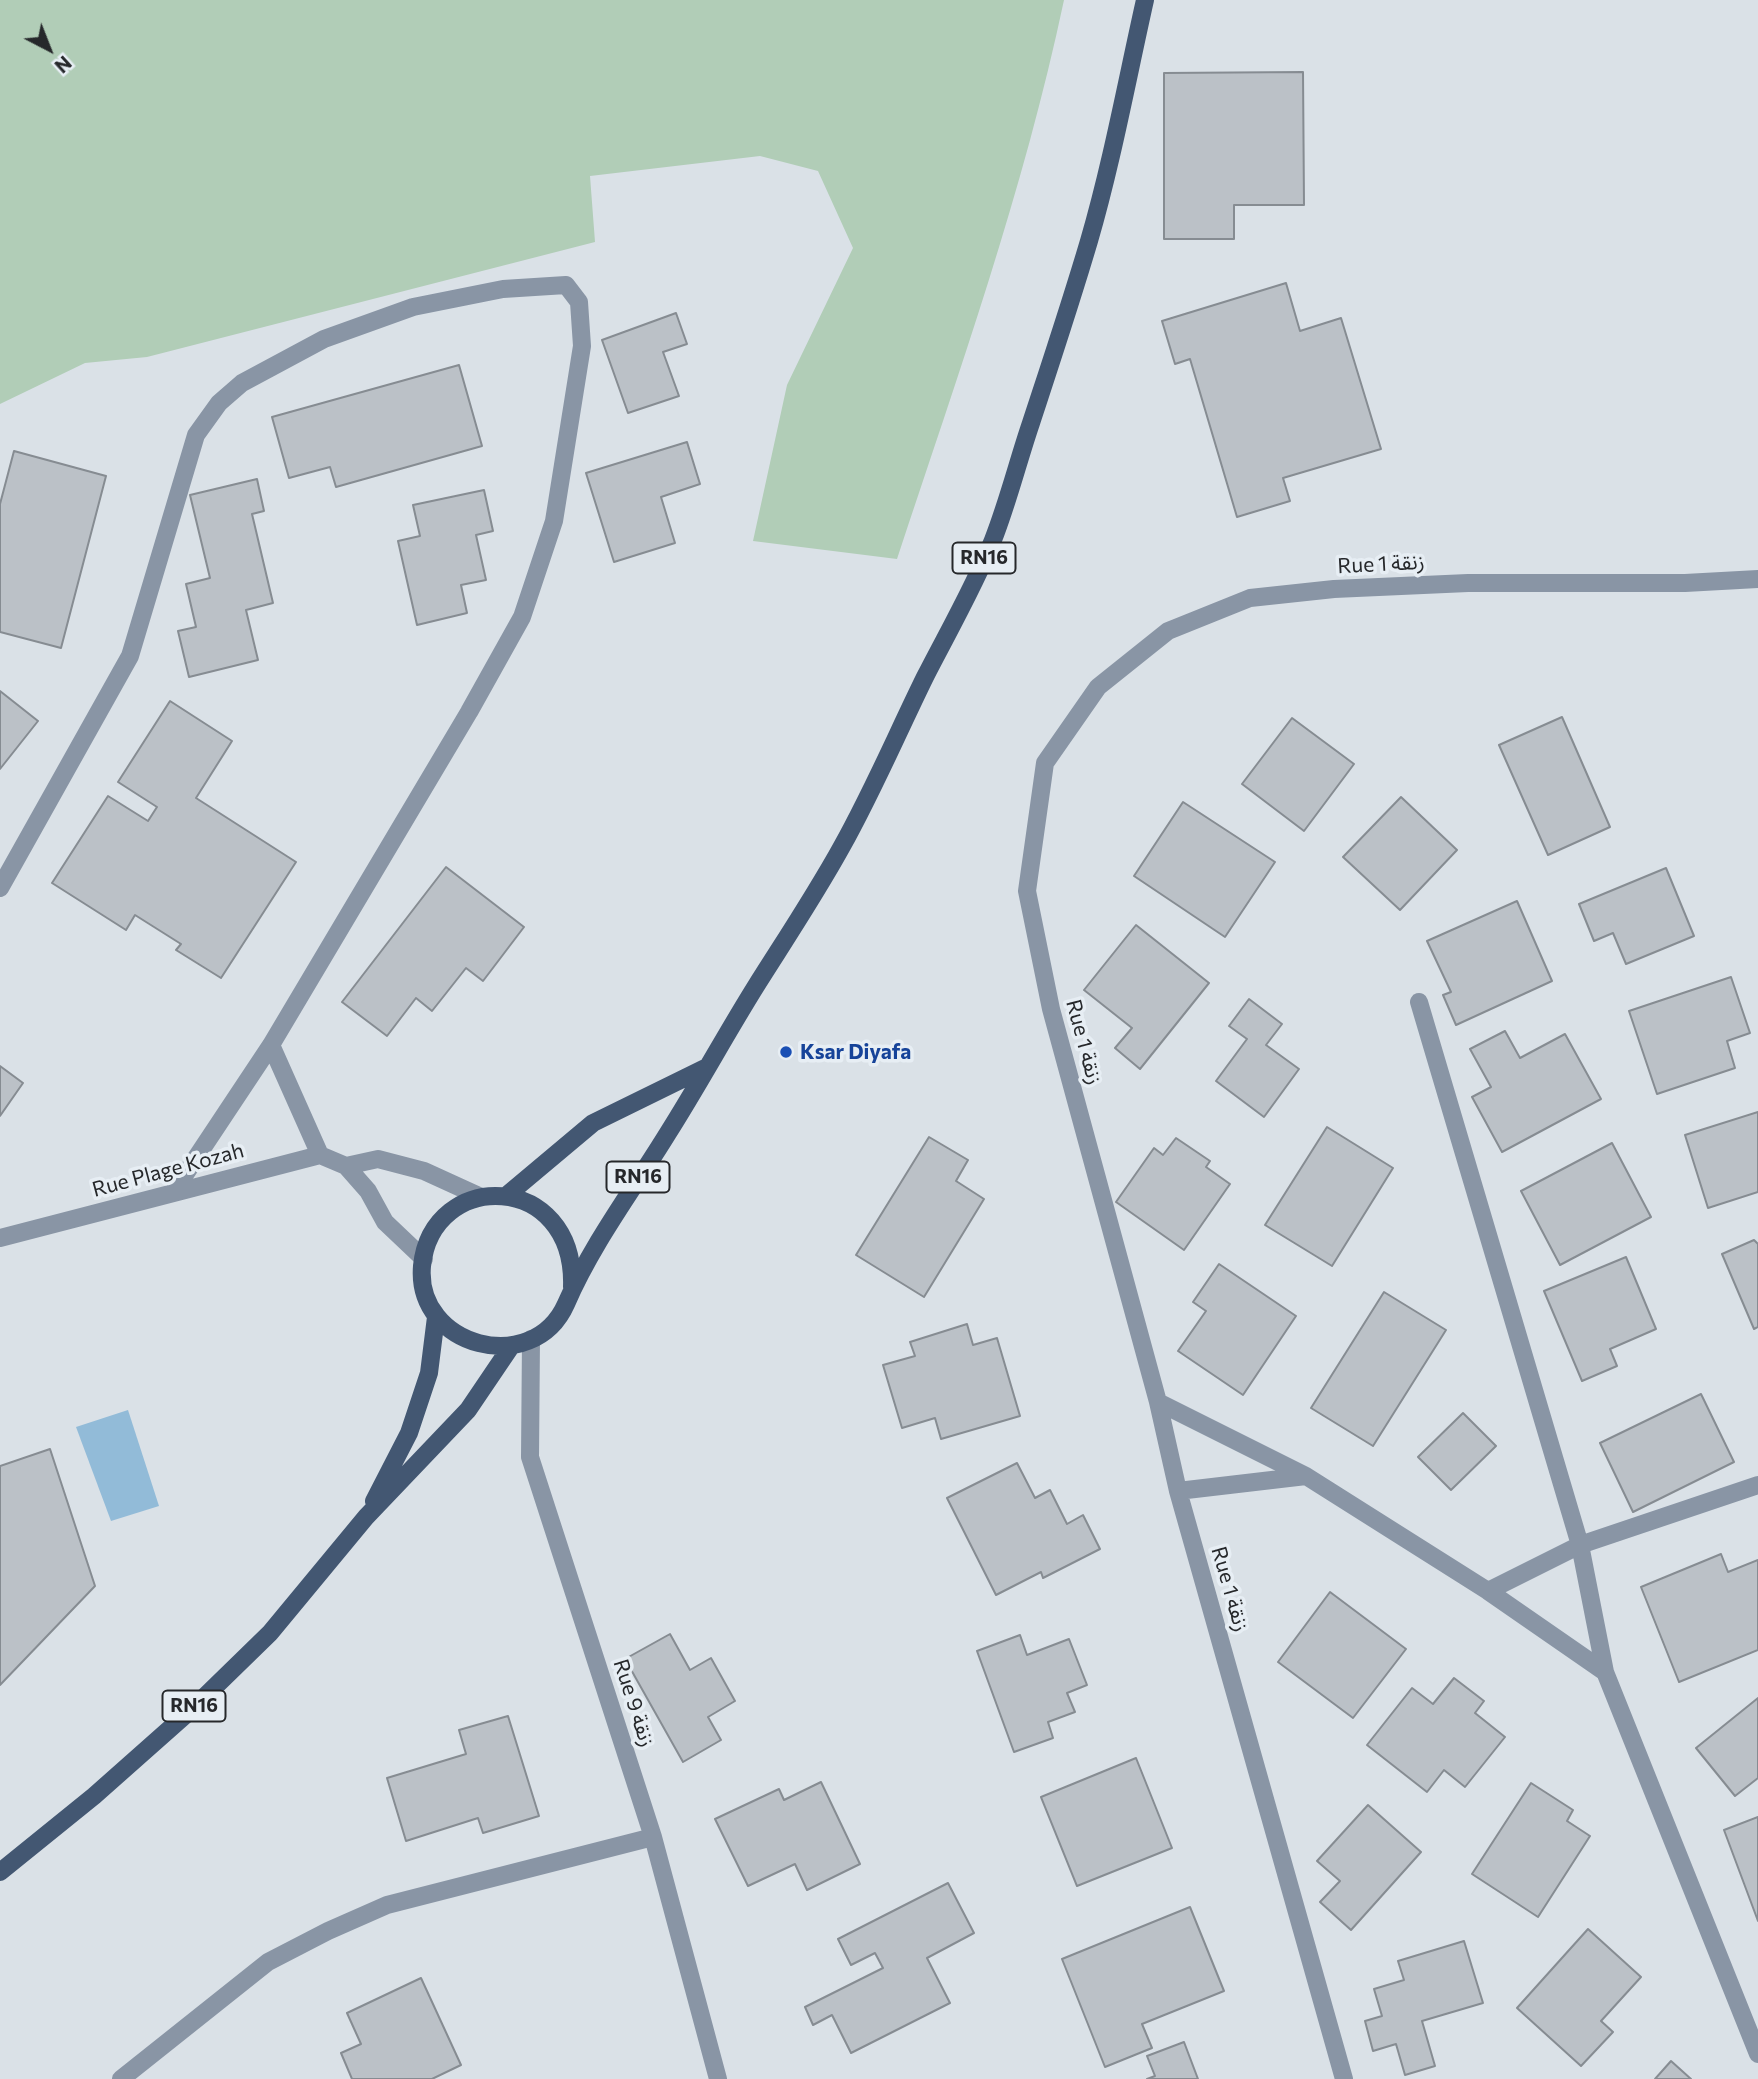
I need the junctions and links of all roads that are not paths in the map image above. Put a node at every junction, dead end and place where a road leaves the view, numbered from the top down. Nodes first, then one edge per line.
1 (1146, 0) edge
2 (1758, 579) edge
3 (0, 888) edge
4 (1419, 1002) dead end
5 (271, 1045) junction
6 (705, 1068) junction
7 (320, 1155) junction
8 (346, 1166) junction
9 (174, 1191) junction
10 (506, 1196) junction
11 (481, 1197) junction
12 (0, 1238) edge
13 (424, 1259) junction
14 (572, 1287) junction
15 (436, 1317) junction
16 (531, 1339) junction
17 (512, 1345) junction
18 (1158, 1402) junction
19 (1306, 1476) junction
20 (1758, 1485) edge
21 (1178, 1491) junction
22 (366, 1517) junction
23 (1580, 1545) junction
24 (1488, 1591) junction
25 (1605, 1672) junction
26 (653, 1836) junction
27 (0, 1872) edge
28 (1758, 2054) edge
29 (121, 2079) edge
30 (718, 2079) edge
31 (1344, 2079) edge

1 - 6 main road, RN16
2 - 18 street, Rue 1 زنقة
3 - 5 street
4 - 23 street
5 - 7 street
5 - 9 street
6 - 10 main road
6 - 14 main road, RN16
7 - 8 street
7 - 9 street, Rue Plage Kozah
8 - 11 street
8 - 13 street
9 - 12 street, Rue Plage Kozah
10 - 11 main road, RN16
10 - 14 main road, RN16
11 - 13 main road, RN16
13 - 15 main road, RN16
14 - 16 main road, RN16
15 - 17 main road, RN16
15 - 22 main road, RN16
16 - 17 main road, RN16
16 - 26 street, Rue 9 زنقة
17 - 22 main road, RN16
18 - 19 street
18 - 21 street, Rue 1 زنقة
19 - 21 street
19 - 24 street
20 - 23 street
21 - 31 street, Rue 1 زنقة
22 - 27 main road, RN16
23 - 24 street
23 - 25 street
24 - 25 street
25 - 28 street
26 - 29 street
26 - 30 street, Rue 9 زنقة

